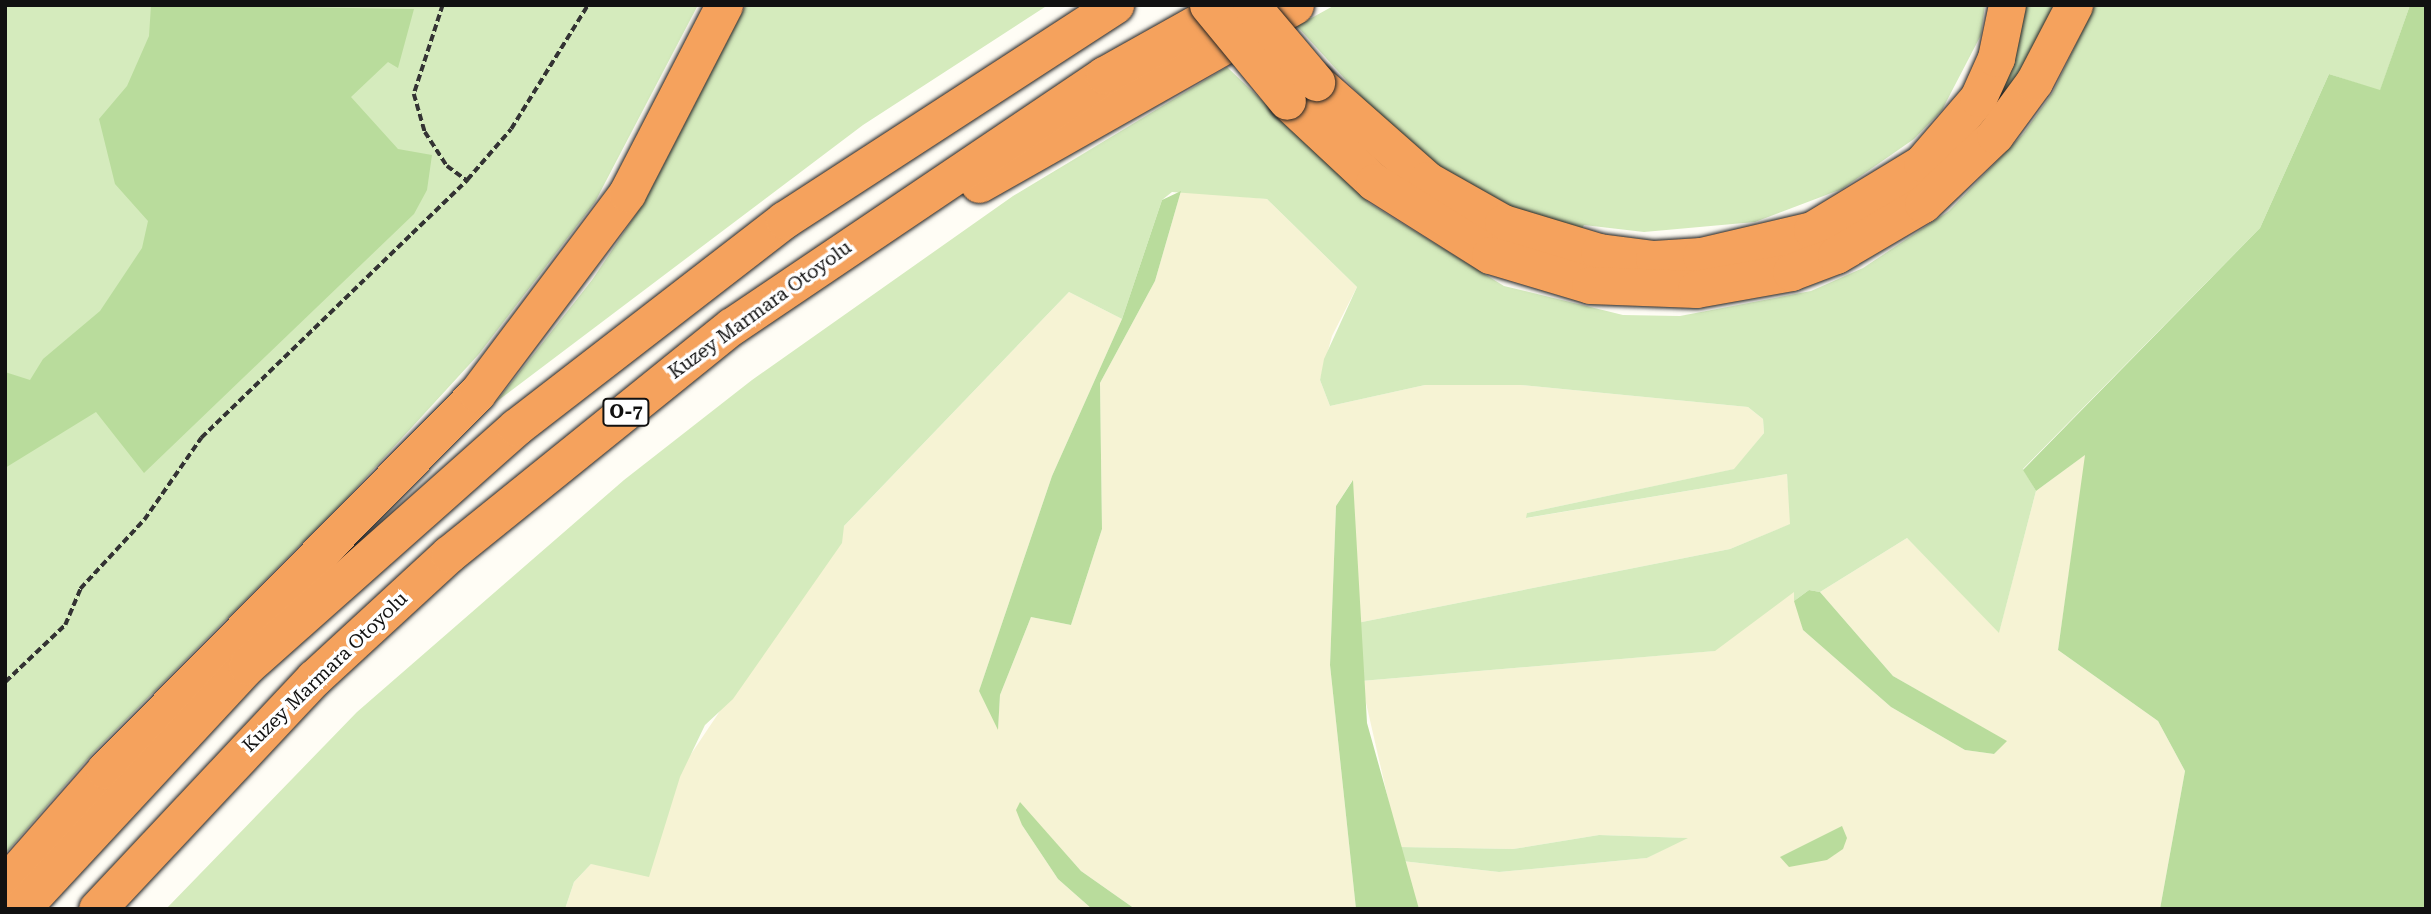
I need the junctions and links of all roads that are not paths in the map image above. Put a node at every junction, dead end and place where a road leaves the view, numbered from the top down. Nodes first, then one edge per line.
1 (724, 5) edge
2 (1115, 5) edge
3 (1208, 5) edge
4 (1229, 5) edge
5 (1251, 5) edge
6 (1295, 5) edge
7 (2007, 5) edge
8 (2074, 5) edge
9 (1302, 91) junction
10 (732, 326) junction
11 (5, 884) edge
12 (21, 909) edge
13 (97, 909) edge

1 - 11 highway
2 - 12 highway
3 - 9 highway, bridge
4 - 10 highway, Kuzey Marmara Otoyolu / O-7
5 - 9 highway, bridge
6 - 10 highway
7 - 9 highway
8 - 9 highway
10 - 13 highway, Kuzey Marmara Otoyolu / O-7

